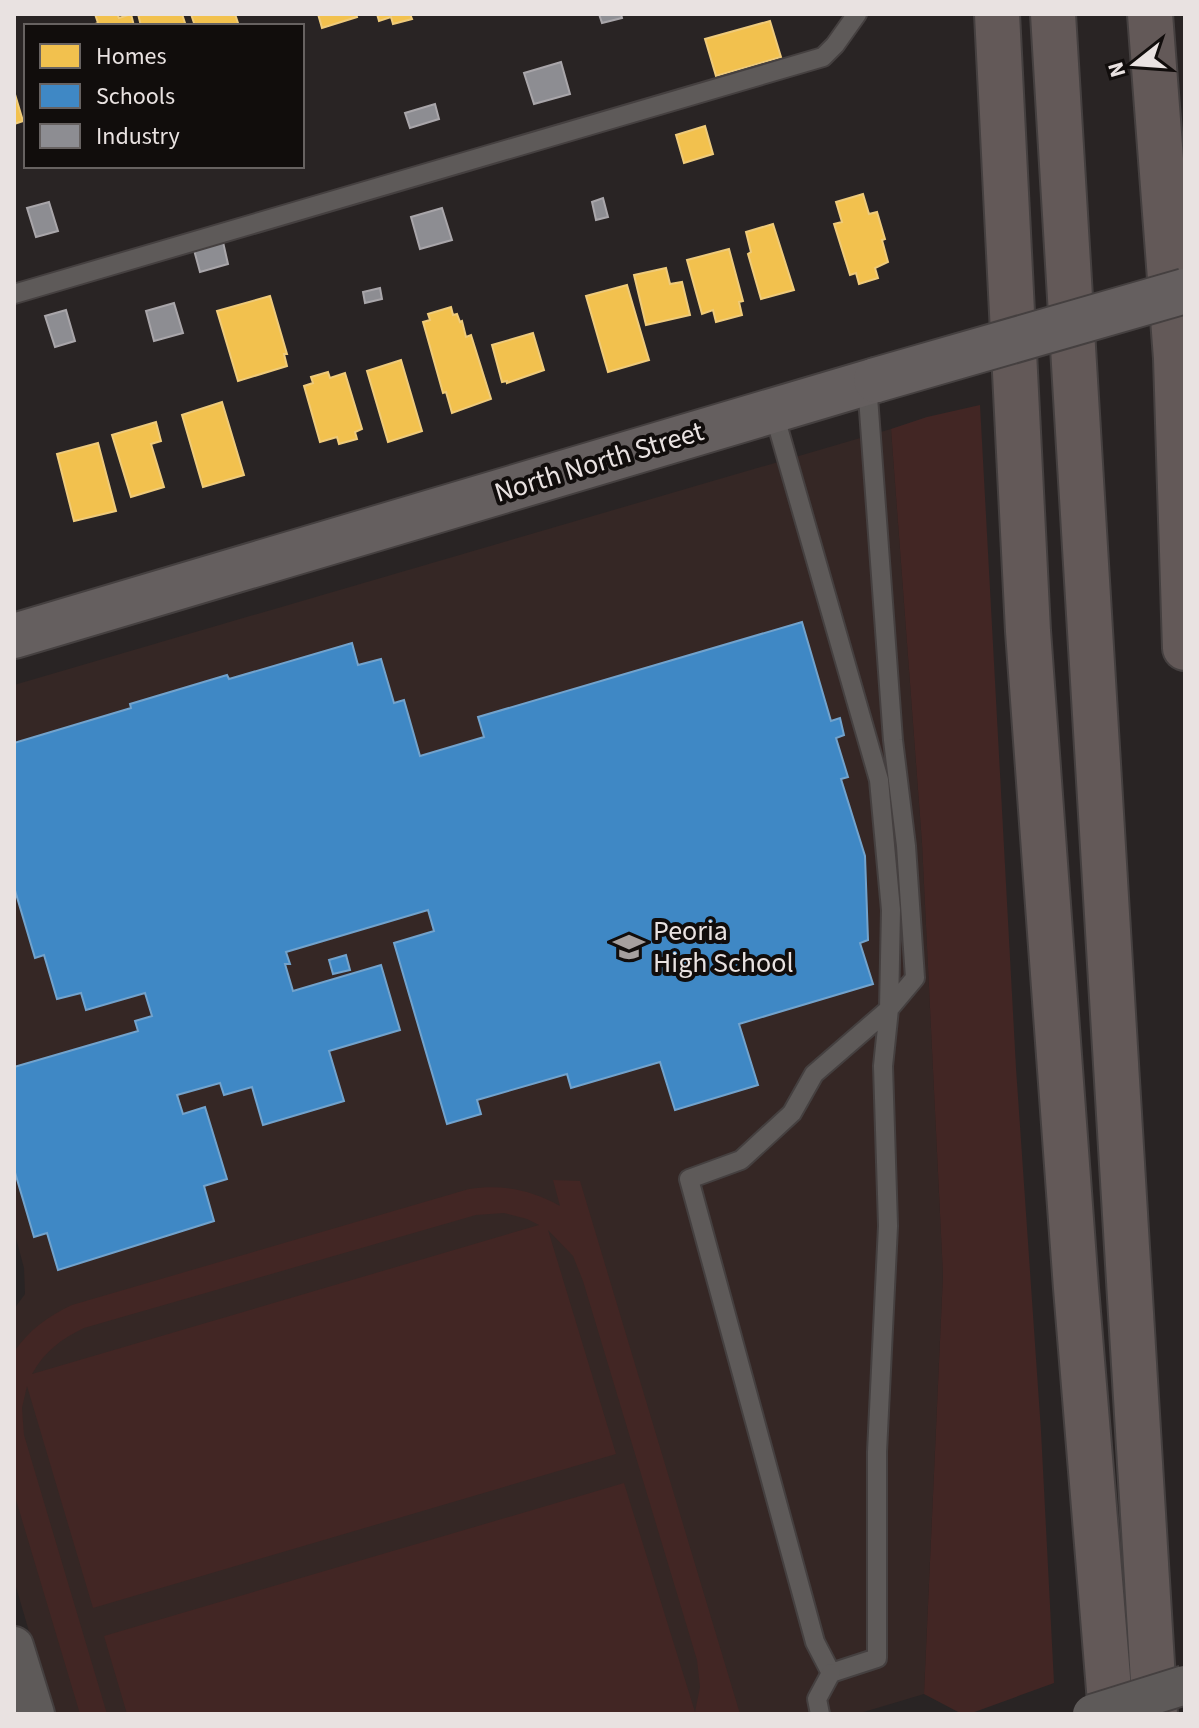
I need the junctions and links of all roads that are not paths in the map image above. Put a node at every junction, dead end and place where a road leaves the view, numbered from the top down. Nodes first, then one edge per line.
1 (857, 14) edge
2 (997, 14) edge
3 (1053, 14) edge
4 (1150, 14) edge
5 (1185, 206) edge
6 (1185, 291) edge
7 (14, 294) edge
8 (1176, 358) junction
9 (872, 381) junction
10 (773, 410) junction
11 (14, 636) edge
12 (1185, 648) edge
13 (889, 1009) junction
14 (14, 1646) edge
15 (831, 1673) junction
16 (1185, 1685) edge
17 (35, 1714) edge
18 (820, 1714) edge
19 (1092, 1714) edge
20 (1111, 1714) edge
21 (1155, 1714) edge

1 - 7 lane
2 - 20 highway
3 - 21 highway
4 - 8 highway
5 - 8 highway
6 - 9 street, North North Street, bridge
8 - 12 highway
9 - 10 street, North North Street
9 - 13 lane
10 - 11 street, North North Street
10 - 13 lane
13 - 15 lane
13 - 15 lane
14 - 17 street
15 - 18 lane
16 - 19 street, bridge

